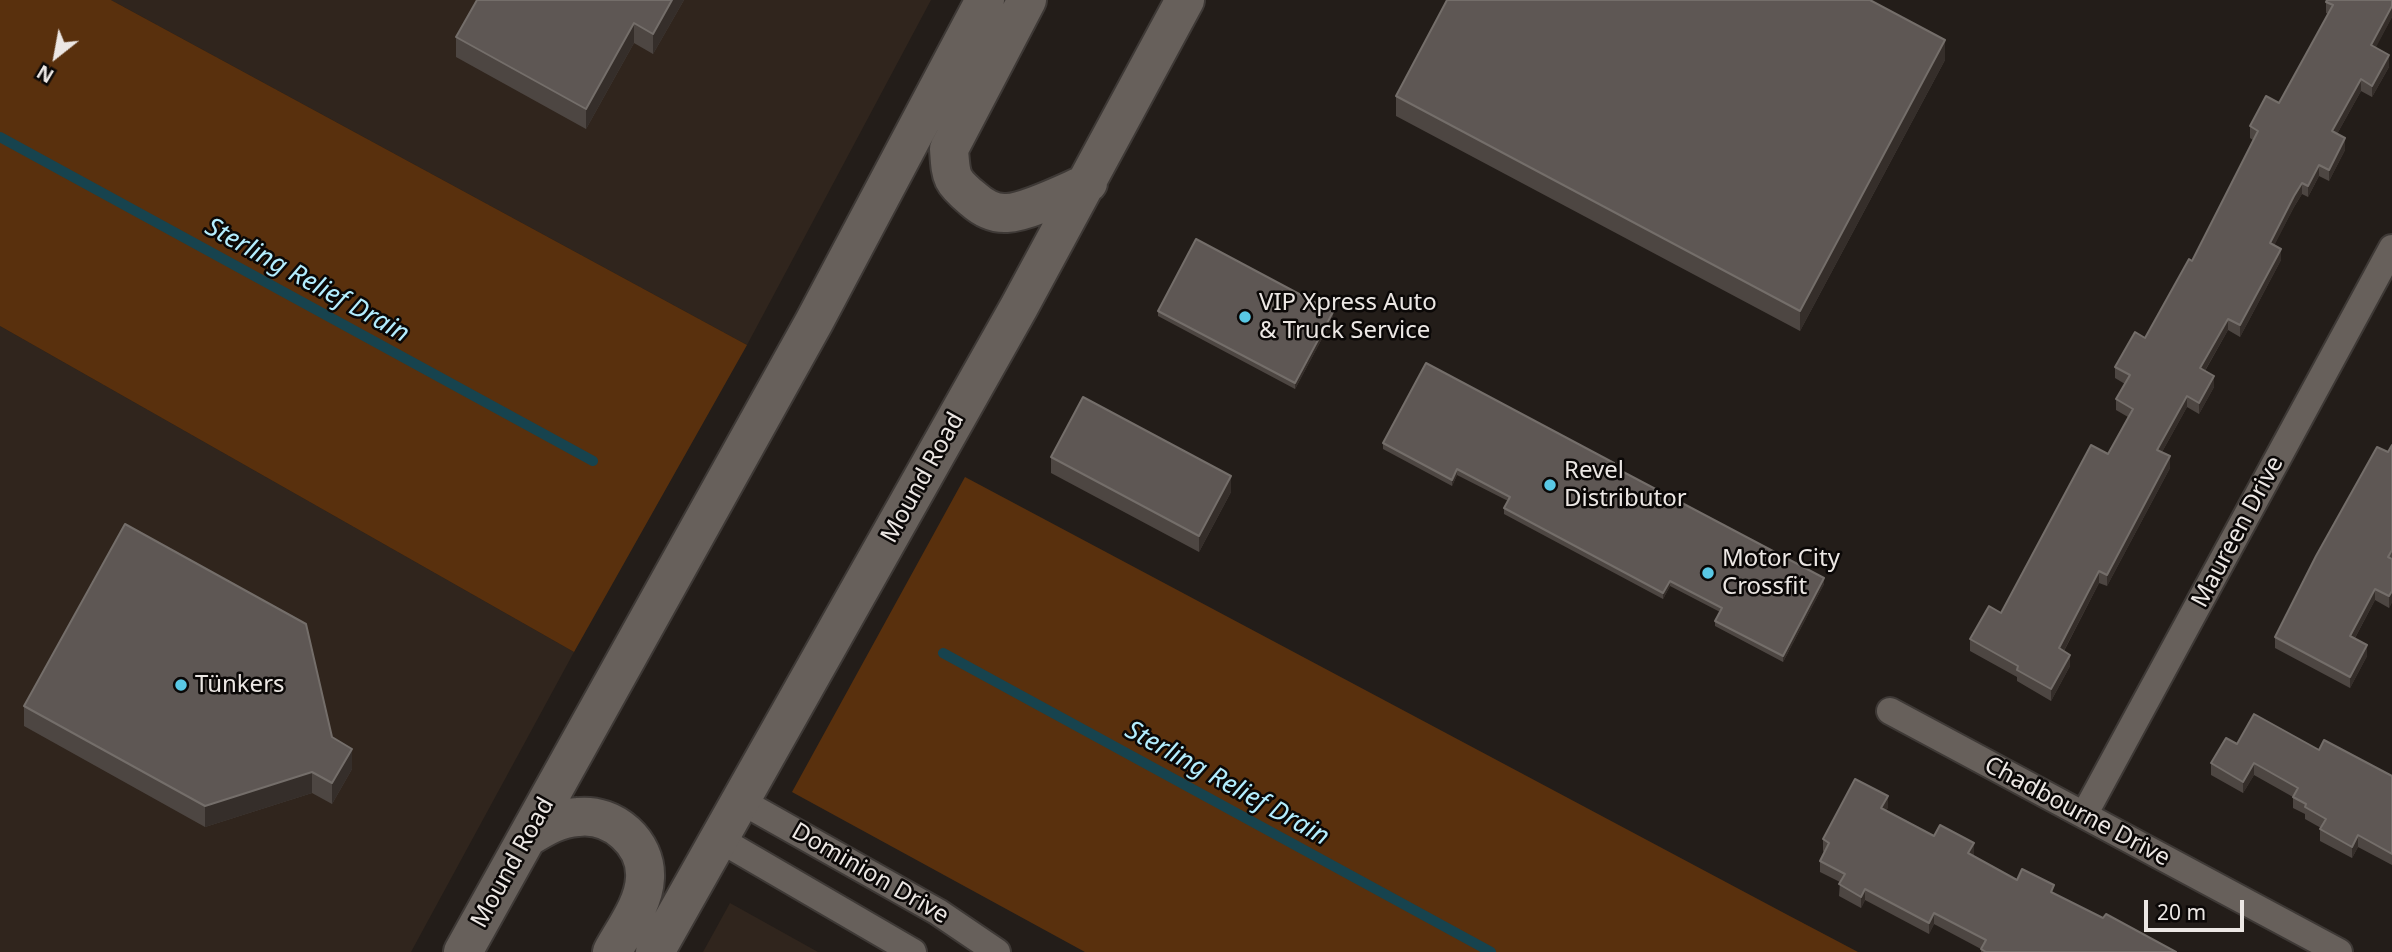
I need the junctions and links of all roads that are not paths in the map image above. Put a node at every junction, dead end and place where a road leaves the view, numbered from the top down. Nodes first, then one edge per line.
1 (985, 0) edge
2 (1027, 0) edge
3 (1185, 0) edge
4 (1088, 183) junction
5 (2392, 248) edge
6 (1890, 710) dead end
7 (741, 800) junction
8 (2084, 815) junction
9 (528, 837) junction
10 (719, 839) junction
11 (463, 952) edge
12 (612, 952) edge
13 (655, 952) edge
14 (913, 952) edge
15 (997, 952) edge
16 (2339, 952) edge

1 - 9 main road, Mound Road
2 - 4 main road
3 - 4 main road, Mound Road
4 - 7 main road, Mound Road
5 - 8 street, Maureen Drive
6 - 8 street, Chadbourne Drive
7 - 10 main road, Mound Road
7 - 15 street, Dominion Drive
8 - 16 street, Chadbourne Drive
9 - 11 main road, Mound Road
9 - 12 main road
10 - 13 main road, Mound Road
10 - 14 street, Dominion Drive

